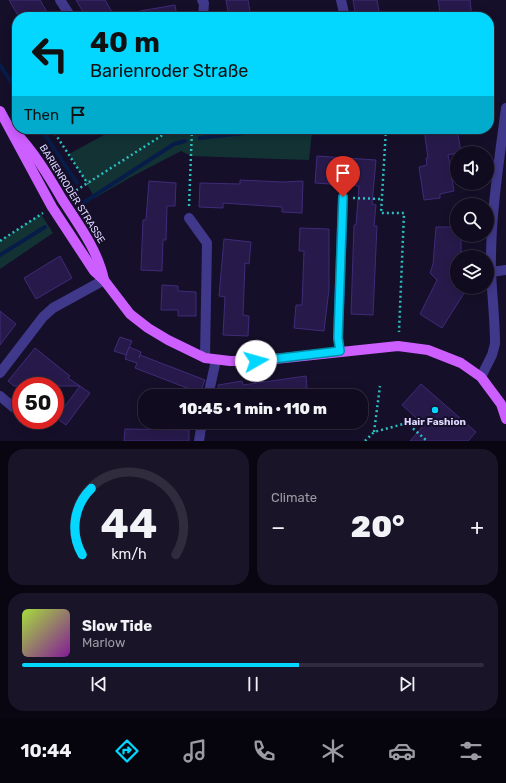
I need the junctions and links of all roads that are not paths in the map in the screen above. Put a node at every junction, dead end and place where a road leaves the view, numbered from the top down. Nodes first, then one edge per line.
1 (60, 0) edge
2 (202, 0) edge
3 (341, 0) edge
4 (68, 12) edge
5 (203, 12) edge
6 (344, 12) edge
7 (506, 108) edge
8 (0, 111) edge
9 (12, 129) edge
10 (17, 134) edge
11 (343, 197) road end
12 (189, 218) road end
13 (492, 250) edge
14 (506, 270) edge
15 (494, 272) edge
16 (104, 280) junction
17 (492, 294) edge
18 (340, 351) junction
19 (210, 359) junction
20 (0, 372) edge
21 (481, 377) junction
22 (208, 389) edge
23 (0, 396) edge
24 (12, 406) edge
25 (506, 419) edge
26 (201, 429) edge
27 (199, 441) edge

1 - 4 street
2 - 5 street
3 - 6 street
7 - 13 street
8 - 9 main road, BARIENRODER STRASSE
10 - 16 main road, BARIENRODER STRASSE
11 - 18 street
12 - 19 street
14 - 15 street
16 - 19 main road, BARIENRODER STRASSE
16 - 20 street
17 - 21 street
18 - 19 main road, BARIENRODER STRASSE
18 - 21 main road, BARIENRODER STRASSE
19 - 22 street
21 - 25 main road
23 - 24 street
26 - 27 street

